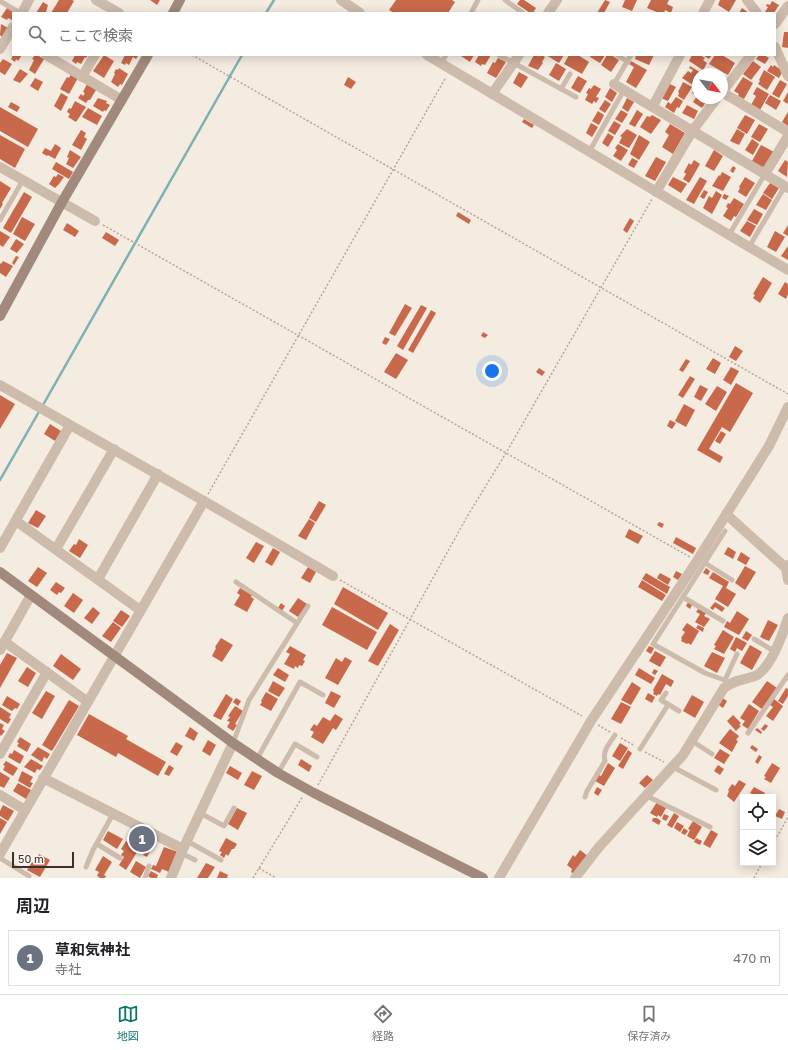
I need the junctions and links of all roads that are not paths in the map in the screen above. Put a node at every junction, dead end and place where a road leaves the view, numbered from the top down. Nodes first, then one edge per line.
1 (29, 0) edge
2 (96, 0) edge
3 (180, 0) edge
4 (341, 0) edge
5 (478, 0) edge
6 (505, 0) edge
7 (557, 0) edge
8 (710, 0) edge
9 (747, 0) edge
10 (0, 1) edge
11 (788, 6) edge
12 (19, 12) edge
13 (22, 12) edge
14 (117, 12) edge
15 (174, 12) edge
16 (359, 12) edge
17 (472, 12) edge
18 (522, 12) edge
19 (552, 12) edge
20 (704, 12) edge
21 (755, 12) edge
22 (776, 23) edge
23 (12, 32) edge
24 (0, 49) edge
25 (776, 49) edge
26 (48, 56) edge
27 (94, 56) edge
28 (147, 56) edge
29 (430, 56) edge
30 (503, 56) edge
31 (619, 56) edge
32 (631, 56) edge
33 (679, 56) edge
34 (750, 56) edge
35 (516, 59) edge
36 (444, 60) edge
37 (628, 62) junction
38 (570, 74) dead end
39 (788, 76) edge
40 (82, 77) junction
41 (614, 84) joint
42 (728, 84) edge
43 (561, 89) junction
44 (624, 90) junction
45 (492, 94) junction
46 (728, 96) edge
47 (576, 97) dead end
48 (122, 100) junction
49 (712, 104) edge
50 (653, 106) junction
51 (693, 130) junction
52 (788, 132) edge
53 (788, 136) edge
54 (589, 152) junction
55 (0, 166) edge
56 (765, 174) junction
57 (23, 180) junction
58 (786, 187) edge
59 (656, 192) junction
60 (62, 202) junction
61 (0, 220) edge
62 (95, 221) road end
63 (729, 235) junction
64 (749, 247) junction
65 (788, 270) edge
66 (0, 316) edge
67 (0, 385) edge
68 (788, 407) edge
69 (70, 425) junction
70 (114, 449) junction
71 (158, 474) junction
72 (204, 501) junction
73 (726, 514) junction
74 (16, 521) junction
75 (725, 531) dead end
76 (0, 548) edge
77 (56, 549) junction
78 (701, 562) junction
79 (787, 567) edge
80 (0, 572) edge
81 (333, 576) road end
82 (98, 580) junction
83 (732, 580) dead end
84 (788, 580) edge
85 (236, 582) dead end
86 (31, 595) junction
87 (683, 597) junction
88 (308, 606) dead end
89 (140, 610) junction
90 (788, 618) edge
91 (723, 621) dead end
92 (297, 623) junction
93 (786, 634) edge
94 (754, 639) dead end
95 (2, 646) edge
96 (774, 651) junction
97 (737, 654) dead end
98 (114, 656) junction
99 (47, 672) junction
100 (788, 675) edge
101 (728, 681) junction
102 (666, 692) dead end
103 (323, 695) dead end
104 (88, 702) junction
105 (668, 705) junction
106 (679, 712) dead end
107 (748, 733) dead end
108 (615, 735) road end
109 (692, 741) junction
110 (233, 743) junction
111 (640, 749) road end
112 (0, 754) edge
113 (712, 754) dead end
114 (317, 757) dead end
115 (257, 759) junction
116 (673, 767) junction
117 (278, 773) junction
118 (44, 778) junction
119 (716, 790) dead end
120 (0, 795) edge
121 (647, 796) junction
122 (585, 797) dead end
123 (234, 808) dead end
124 (25, 810) junction
125 (200, 813) junction
126 (114, 814) junction
127 (710, 827) dead end
128 (97, 844) junction
129 (184, 848) junction
130 (0, 854) edge
131 (0, 858) edge
132 (120, 858) dead end
133 (195, 860) dead end
134 (221, 860) dead end
135 (149, 866) dead end
136 (86, 867) dead end
137 (29, 876) dead end
138 (144, 878) edge
139 (171, 878) edge
140 (483, 878) edge
141 (499, 878) edge
142 (576, 878) edge

1 - 13 street
2 - 14 street
3 - 15 street
4 - 16 street
5 - 17 lane
6 - 18 lane
7 - 19 street
8 - 20 street
9 - 21 street
10 - 12 lane
11 - 22 street
23 - 24 street
25 - 39 street
26 - 40 street
27 - 40 street
28 - 48 street
29 - 36 street
30 - 35 lane
31 - 37 lane
32 - 37 lane
33 - 50 street
34 - 42 street
35 - 43 lane
35 - 45 street
36 - 45 street
37 - 41 lane
38 - 43 lane
40 - 48 street
41 - 44 street
43 - 47 lane
44 - 50 street
44 - 54 lane
45 - 54 street
46 - 52 street
48 - 60 street
49 - 51 street
50 - 51 street
51 - 56 street
51 - 59 street
53 - 56 street
54 - 59 street
55 - 57 street
56 - 58 street
56 - 63 lane
57 - 60 street
57 - 61 lane
58 - 64 lane
59 - 63 street
60 - 62 street
60 - 66 street
63 - 64 street
64 - 65 street
67 - 69 street
68 - 73 street
69 - 70 street
69 - 74 street
70 - 71 street
70 - 77 street
71 - 72 street
71 - 82 street
72 - 81 street
72 - 89 street
73 - 78 street
73 - 79 street
74 - 76 street
74 - 77 street
75 - 78 lane
77 - 82 street
78 - 83 lane
78 - 87 lane
78 - 141 street
79 - 84 street
80 - 86 street
82 - 89 street
85 - 92 lane
86 - 95 street
86 - 98 street
87 - 91 lane
87 - 101 lane
88 - 92 lane
89 - 98 street
90 - 93 street
92 - 110 lane
93 - 96 street
94 - 96 lane
95 - 99 street
96 - 101 street
97 - 101 lane
98 - 104 street
98 - 110 street
99 - 104 street
99 - 112 street
100 - 107 lane
101 - 109 street
102 - 105 lane
103 - 115 lane
104 - 118 street
105 - 106 lane
105 - 111 lane
108 - 122 lane
109 - 113 lane
109 - 116 street
110 - 115 street
110 - 125 street
114 - 117 lane
115 - 117 street
116 - 119 lane
116 - 121 street
117 - 140 street
118 - 124 street
118 - 126 street
120 - 124 street
121 - 127 lane
121 - 142 street
123 - 125 lane
124 - 130 street
125 - 129 street
126 - 128 lane
126 - 129 street
128 - 132 lane
128 - 136 lane
129 - 133 lane
129 - 134 lane
129 - 139 street
131 - 137 lane
135 - 138 lane

